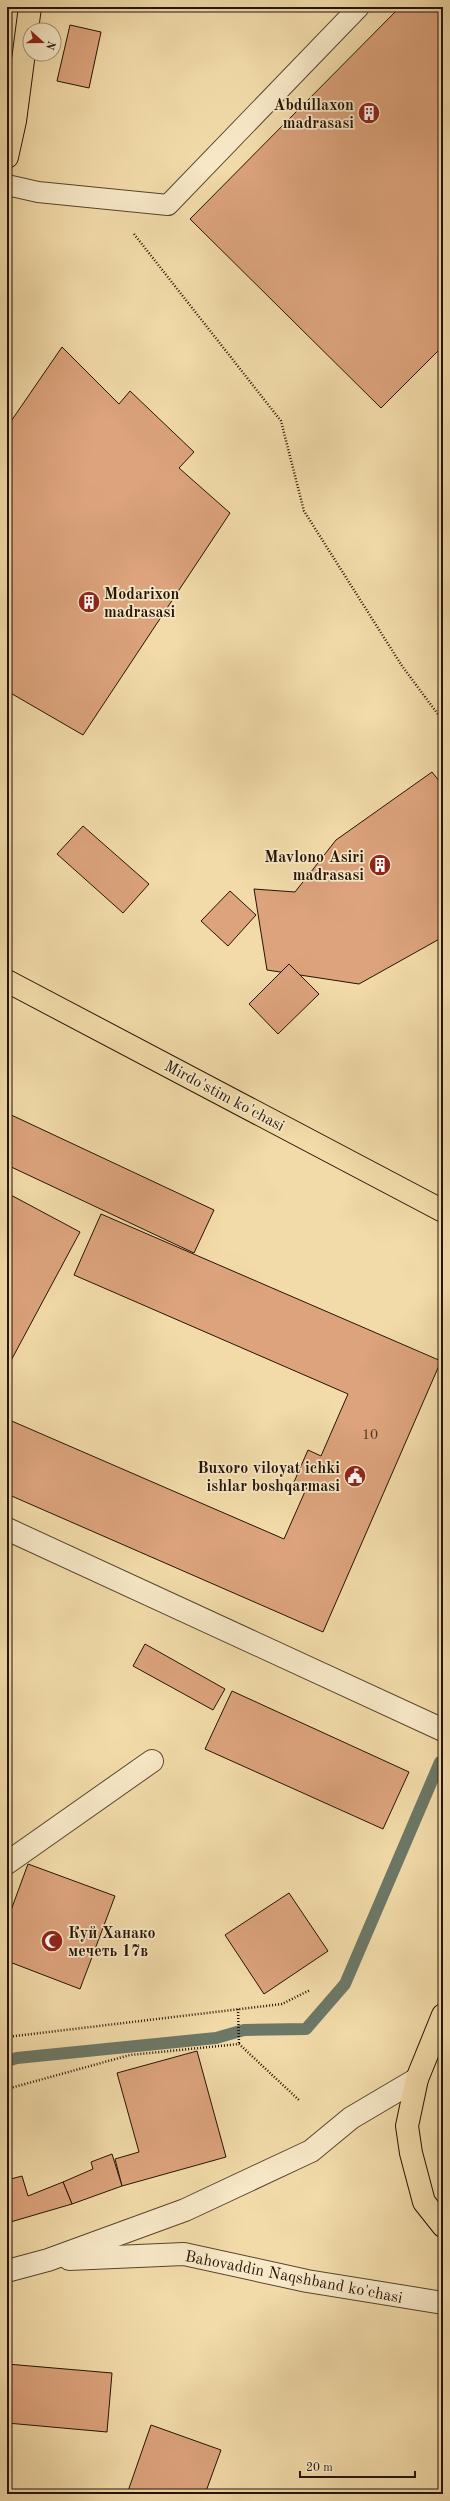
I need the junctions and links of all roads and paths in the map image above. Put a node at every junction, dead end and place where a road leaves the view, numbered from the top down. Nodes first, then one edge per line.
1 (30, 7) edge
2 (359, 7) edge
3 (7, 157) edge
4 (7, 185) edge
5 (106, 198) junction
6 (443, 722) edge
7 (7, 981) edge
8 (443, 1211) edge
9 (7, 1528) edge
10 (443, 1730) edge
11 (152, 1761) dead end
12 (7, 1863) edge
13 (310, 1990) dead end
14 (238, 2008) junction
15 (443, 2015) edge
16 (7, 2037) edge
17 (239, 2044) junction
18 (417, 2079) junction
19 (7, 2089) edge
20 (300, 2101) dead end
21 (443, 2226) edge
22 (48, 2260) junction
23 (7, 2271) edge
24 (443, 2303) edge

1 - 3 main road
2 - 5 lane
4 - 5 lane
5 - 6 path
7 - 8 main road, Mirdo'stim ko'chasi
9 - 10 street
11 - 12 street
13 - 14 path
14 - 16 path
14 - 17 path
15 - 18 main road
17 - 19 path
17 - 20 path
18 - 21 main road
18 - 22 street, Bahovaddin Naqshband ko'chasi
22 - 23 street, Bahovaddin Naqshband ko'chasi
22 - 24 street, Bahovaddin Naqshband ko'chasi

